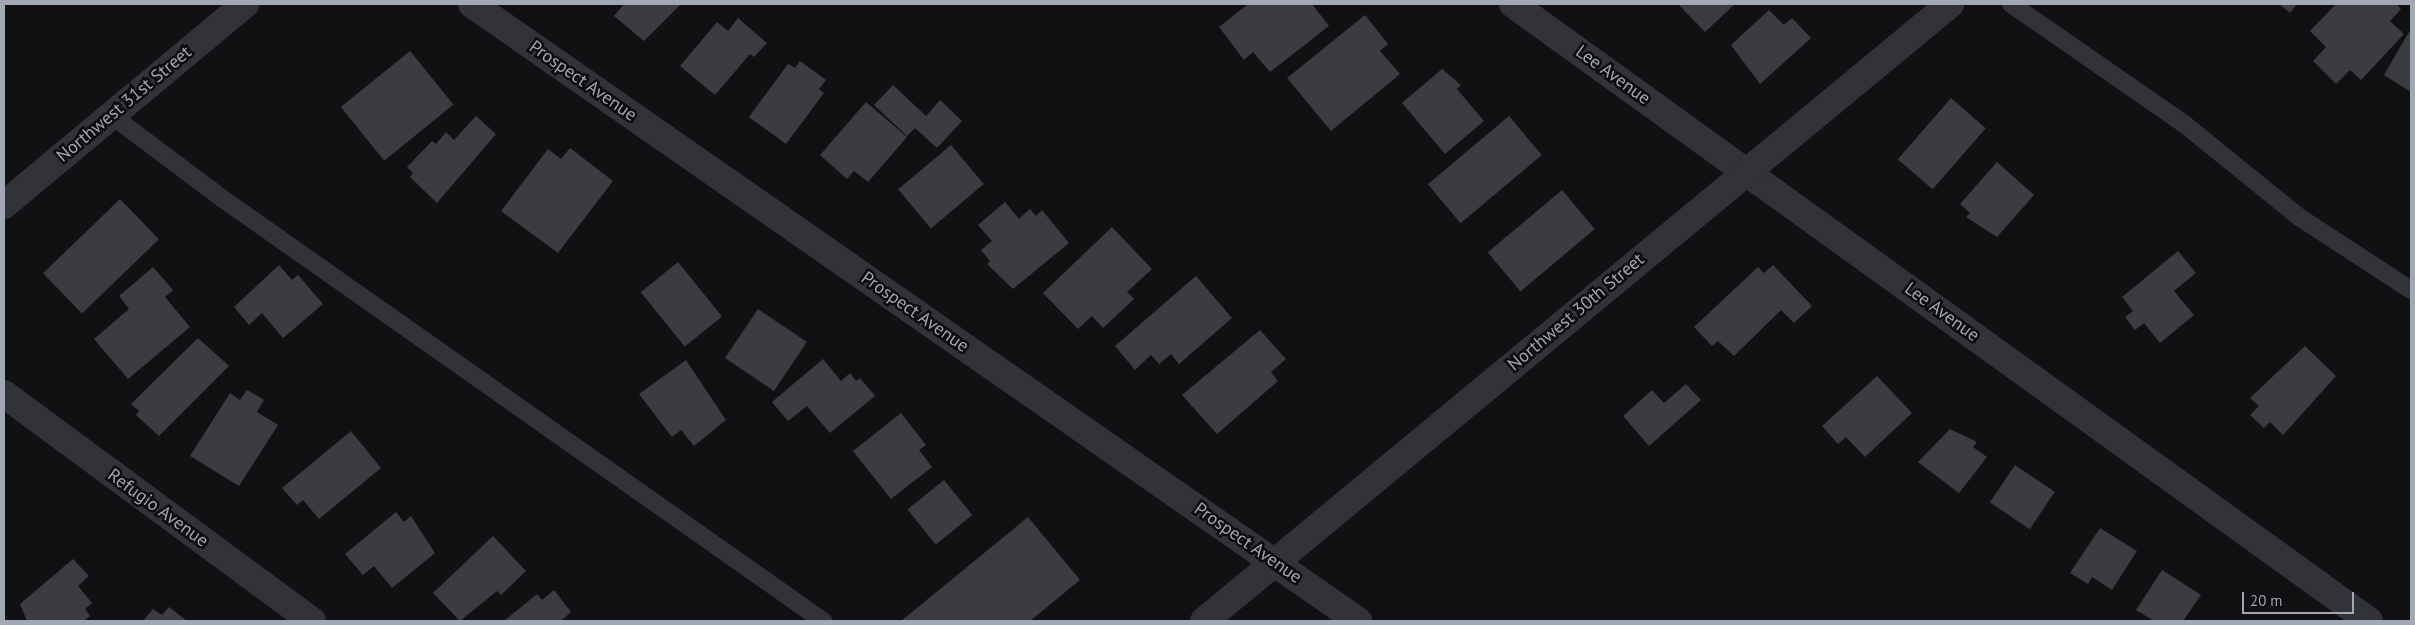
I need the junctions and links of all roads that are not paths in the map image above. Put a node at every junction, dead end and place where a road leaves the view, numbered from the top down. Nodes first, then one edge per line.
1 (245, 4) edge
2 (472, 4) edge
3 (1513, 4) edge
4 (1950, 4) edge
5 (2011, 4) edge
6 (111, 115) junction
7 (1746, 171) junction
8 (4, 205) edge
9 (2411, 290) edge
10 (4, 394) edge
11 (1275, 562) junction
12 (312, 621) edge
13 (823, 621) edge
14 (1204, 621) edge
15 (1358, 621) edge
16 (2369, 621) edge

1 - 6 street, Northwest 31st Street
2 - 11 street, Prospect Avenue
3 - 7 street, Lee Avenue
4 - 7 street, Northwest 30th Street
5 - 9 lane
6 - 8 street, Northwest 31st Street
6 - 13 lane
7 - 11 street, Northwest 30th Street
7 - 16 street, Lee Avenue
10 - 12 street, Refugio Avenue
11 - 14 street, Northwest 30th Street
11 - 15 street, Prospect Avenue

